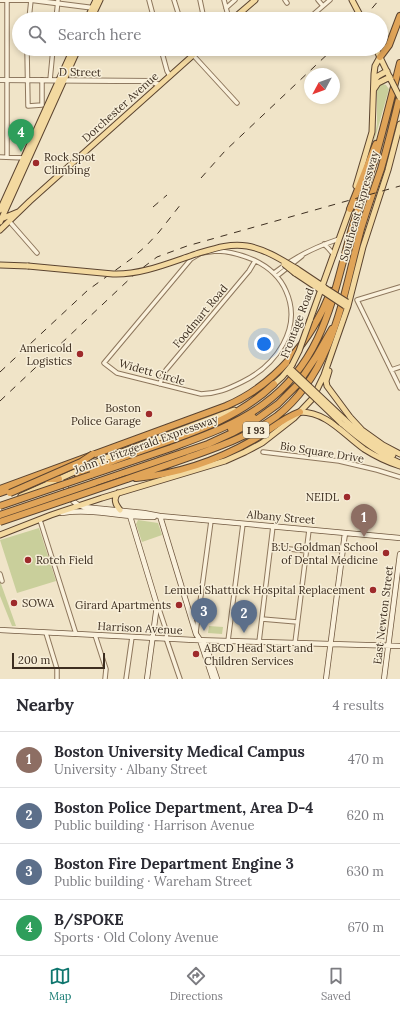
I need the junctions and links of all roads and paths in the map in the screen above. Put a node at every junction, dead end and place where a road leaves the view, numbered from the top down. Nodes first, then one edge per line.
1 (0, 0) edge
2 (7, 0) edge
3 (31, 0) edge
4 (96, 0) edge
5 (100, 0) edge
6 (149, 0) edge
7 (174, 0) edge
8 (200, 0) edge
9 (224, 0) edge
10 (235, 0) edge
11 (255, 0) edge
12 (318, 0) edge
13 (330, 0) edge
14 (352, 0) edge
15 (58, 2) edge
16 (323, 6) junction
17 (94, 8) junction
18 (226, 8) junction
19 (30, 12) edge
20 (57, 12) edge
21 (91, 12) edge
22 (93, 12) edge
23 (152, 12) edge
24 (178, 12) edge
25 (203, 12) edge
26 (227, 12) edge
27 (242, 12) edge
28 (316, 12) edge
29 (358, 12) edge
30 (400, 16) edge
31 (388, 46) edge
32 (27, 56) edge
33 (52, 56) edge
34 (70, 56) edge
35 (74, 56) edge
36 (164, 56) edge
37 (192, 56) edge
38 (194, 56) edge
39 (380, 57) joint
40 (400, 63) edge
41 (387, 71) junction
42 (170, 76) junction
43 (390, 78) junction
44 (0, 80) edge
45 (6, 80) junction
46 (27, 80) junction
47 (42, 80) junction
48 (50, 80) junction
49 (61, 80) junction
50 (374, 82) junction
51 (159, 85) junction
52 (374, 90) junction
53 (400, 97) edge
54 (237, 103) dead end
55 (400, 124) edge
56 (382, 134) junction
57 (0, 157) edge
58 (7, 157) junction
59 (26, 159) junction
60 (350, 209) junction
61 (0, 210) edge
62 (8, 219) junction
63 (0, 220) edge
64 (0, 230) edge
65 (339, 239) junction
66 (324, 244) junction
67 (38, 254) dead end
68 (334, 255) junction
69 (255, 260) junction
70 (0, 265) edge
71 (275, 275) junction
72 (339, 276) junction
73 (400, 287) edge
74 (323, 289) junction
75 (347, 305) junction
76 (336, 322) junction
77 (333, 349) junction
78 (400, 367) edge
79 (290, 369) junction
80 (391, 370) junction
81 (160, 384) junction
82 (274, 384) junction
83 (400, 388) edge
84 (300, 412) junction
85 (343, 421) junction
86 (264, 452) dead end
87 (93, 454) junction
88 (400, 454) edge
89 (400, 457) edge
90 (400, 463) edge
91 (400, 466) edge
92 (92, 477) junction
93 (400, 477) edge
94 (59, 479) junction
95 (127, 479) junction
96 (0, 488) edge
97 (0, 493) edge
98 (118, 493) junction
99 (0, 498) edge
100 (70, 499) joint
101 (0, 506) edge
102 (77, 506) junction
103 (120, 510) junction
104 (0, 512) edge
105 (0, 515) edge
106 (51, 515) junction
107 (130, 516) junction
108 (160, 516) junction
109 (40, 520) junction
110 (211, 521) junction
111 (0, 522) edge
112 (243, 524) junction
113 (273, 526) junction
114 (309, 530) junction
115 (345, 533) junction
116 (0, 535) edge
117 (400, 538) edge
118 (272, 547) junction
119 (307, 549) junction
120 (343, 550) junction
121 (400, 554) edge
122 (0, 574) edge
123 (2, 581) dead end
124 (157, 605) junction
125 (262, 620) junction
126 (297, 622) junction
127 (0, 629) edge
128 (46, 632) junction
129 (196, 633) junction
130 (76, 634) junction
131 (95, 635) junction
132 (132, 637) junction
133 (153, 638) junction
134 (166, 638) junction
135 (200, 640) junction
136 (228, 641) junction
137 (259, 642) junction
138 (295, 643) junction
139 (330, 644) junction
140 (388, 646) junction
141 (400, 646) edge
142 (57, 679) edge
143 (105, 679) edge
144 (126, 679) edge
145 (147, 679) edge
146 (180, 679) edge
147 (213, 679) edge
148 (217, 679) edge
149 (326, 679) edge
150 (384, 679) edge

1 - 2 street
2 - 3 street
2 - 45 street
3 - 15 street
3 - 19 street
4 - 17 main road
5 - 17 main road
6 - 23 street
7 - 24 street
8 - 25 street
9 - 18 street
10 - 18 street
11 - 27 main road
12 - 16 street
13 - 16 street
14 - 29 main road
15 - 17 street
15 - 20 street
16 - 28 street
17 - 21 main road
17 - 22 main road
18 - 26 street
30 - 31 highway
32 - 46 street
33 - 48 street
34 - 49 main road
35 - 49 main road
36 - 42 street
37 - 42 main road, Dorchester Avenue
38 - 54 street
39 - 41 main road
39 - 50 main road, Frontage Road
40 - 56 highway, Southeast Expressway / I 93
41 - 43 main road
41 - 50 main road
42 - 51 main road, Dorchester Avenue
43 - 52 main road
43 - 53 main road, bridge
44 - 45 main road, D Street
45 - 46 main road, D Street
45 - 58 street
46 - 47 main road, D Street
46 - 47 street
47 - 48 main road, D Street
48 - 49 main road, D Street
49 - 51 main road, D Street
49 - 59 main road
50 - 52 main road, Frontage Road
51 - 62 main road, Dorchester Avenue
52 - 60 main road, Frontage Road
53 - 76 highway, Southeast Expressway / I 93
55 - 75 main road
56 - 60 highway
56 - 72 highway, Southeast Expressway / I 93
57 - 58 street
58 - 59 street
59 - 61 main road
59 - 63 main road
60 - 65 main road, Frontage Road
62 - 63 main road, Dorchester Avenue
62 - 64 main road, Dorchester Avenue
62 - 67 street
65 - 66 street
65 - 68 main road, Frontage Road
66 - 68 street
66 - 71 street
68 - 74 main road, Frontage Road
69 - 71 street, Widett Circle
69 - 81 street, Foodmart Road
69 - 81 street, Widett Circle
70 - 74 main road, bridge
71 - 81 street, Widett Circle
72 - 87 highway
72 - 92 highway, John F. Fitzgerald Expressway / I 93
73 - 80 street
74 - 75 main road, bridge
74 - 79 main road, Frontage Road, bridge
75 - 77 main road
76 - 92 highway
76 - 95 highway, I 93
77 - 84 main road
77 - 88 main road
78 - 80 street
79 - 82 main road, Frontage Road
79 - 85 main road, bridge
80 - 83 street
82 - 92 highway
82 - 94 main road, Frontage Road
84 - 91 main road
84 - 95 highway
84 - 98 main road
85 - 89 main road
85 - 90 main road
86 - 93 street, Bio Square Drive
87 - 96 highway, bridge
87 - 99 highway, bridge
92 - 101 highway, John F. Fitzgerald Expressway / I 93, bridge
92 - 104 highway, bridge
92 - 105 highway, bridge
94 - 97 highway
94 - 100 main road
94 - 101 main road, Frontage Road
95 - 111 highway, I 93, bridge
98 - 102 main road
98 - 103 main road
100 - 102 main road
102 - 103 main road, Albany Street
102 - 106 main road
103 - 108 main road, Albany Street
106 - 107 main road, Albany Street
106 - 109 main road, Albany Street
107 - 108 main road, Albany Street
107 - 124 main road
108 - 110 main road, Albany Street
108 - 129 main road
109 - 116 main road, Albany Street
109 - 130 street
110 - 112 main road, Albany Street
110 - 129 street
112 - 113 main road, Albany Street
112 - 136 street
113 - 114 main road, Albany Street
113 - 118 street
114 - 115 main road, Albany Street
114 - 119 street
115 - 117 main road, Albany Street
115 - 120 main road
118 - 119 street
118 - 125 street
119 - 120 street
119 - 126 street
120 - 139 main road
121 - 140 main road, East Newton Street
122 - 123 street
124 - 133 main road
124 - 134 street
125 - 126 street
125 - 137 street
126 - 138 street
127 - 128 main road, Harrison Avenue
128 - 130 main road, Harrison Avenue
128 - 142 street
129 - 135 main road
130 - 131 main road, Harrison Avenue
131 - 132 main road, Harrison Avenue
131 - 143 street
132 - 133 main road, Harrison Avenue
132 - 144 street
133 - 134 main road, Harrison Avenue
133 - 145 main road
134 - 135 main road, Harrison Avenue
134 - 146 street
135 - 136 main road, Harrison Avenue
135 - 147 main road
135 - 148 main road
136 - 137 main road, Harrison Avenue
137 - 138 main road, Harrison Avenue
138 - 139 main road, Harrison Avenue
139 - 140 main road, Harrison Avenue
139 - 149 main road
140 - 141 main road, Harrison Avenue
140 - 150 main road, East Newton Street

